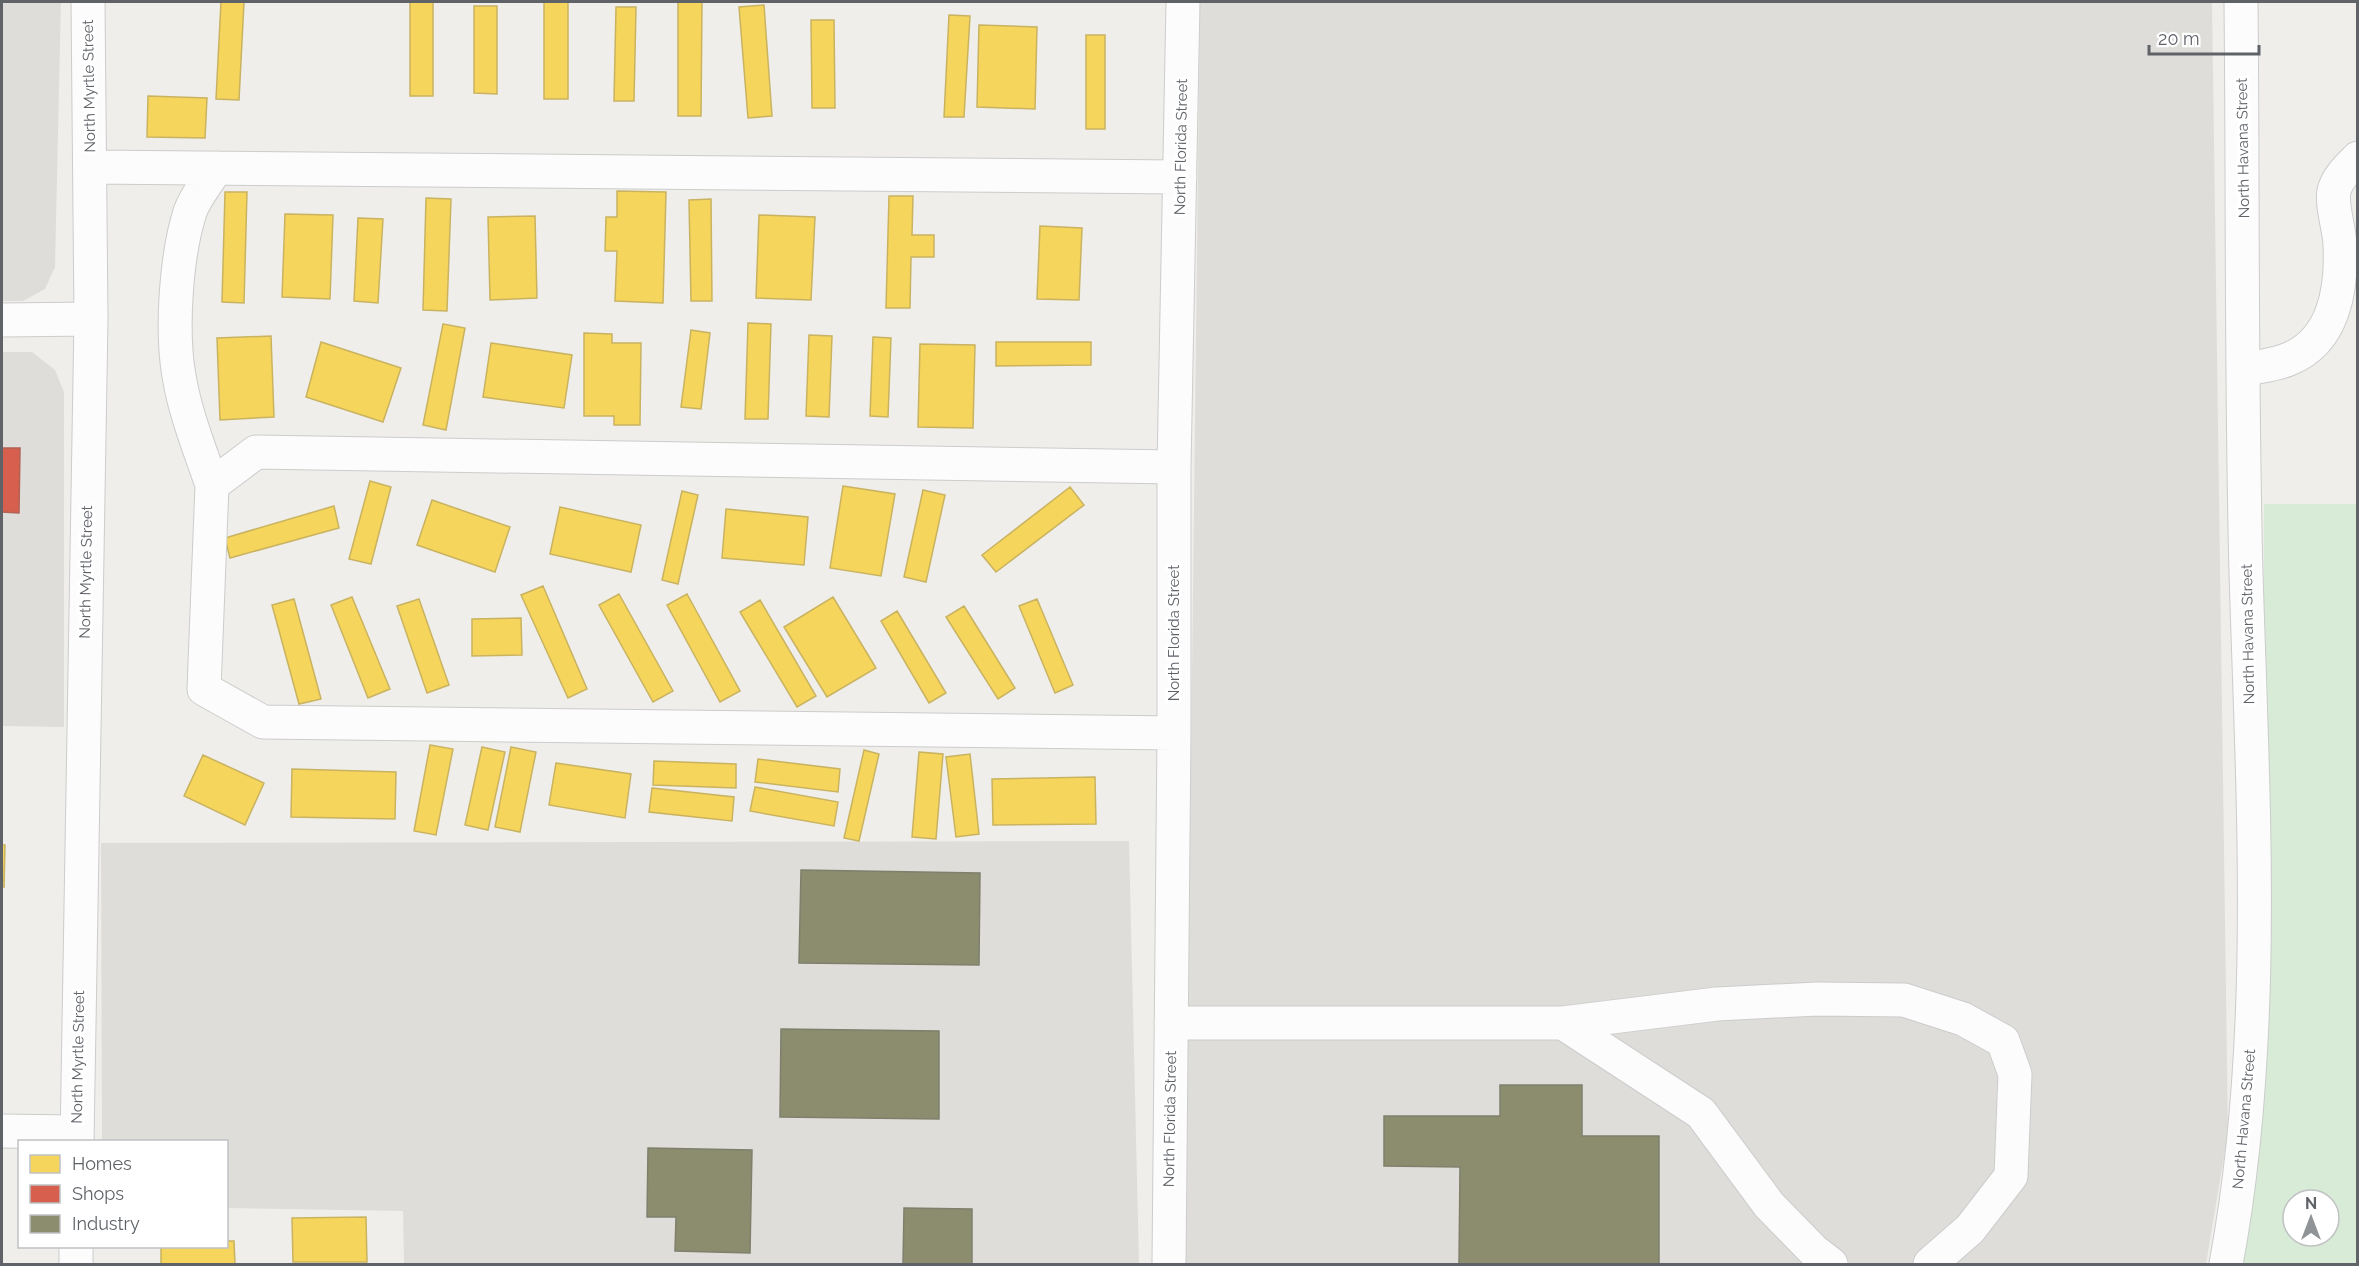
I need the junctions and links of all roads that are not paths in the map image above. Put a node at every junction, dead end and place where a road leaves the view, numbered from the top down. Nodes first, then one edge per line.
1 (88, 2) edge
2 (1183, 2) edge
3 (2241, 2) edge
4 (2358, 158) edge
5 (91, 167) junction
6 (216, 168) junction
7 (1180, 177) junction
8 (91, 319) junction
9 (2, 320) edge
10 (2244, 370) junction
11 (1174, 467) junction
12 (213, 485) junction
13 (1174, 733) junction
14 (1171, 1023) junction
15 (1563, 1023) junction
16 (2, 1131) edge
17 (77, 1137) edge
18 (76, 1248) edge
19 (76, 1264) edge
20 (1169, 1264) edge
21 (1831, 1264) edge
22 (1930, 1264) edge
23 (2226, 1264) edge

1 - 5 street, North Myrtle Street
2 - 7 street, North Florida Street
3 - 10 street, North Havana Street
4 - 10 street
5 - 6 street
5 - 8 street, North Myrtle Street
6 - 7 street
6 - 12 street
7 - 11 street, North Florida Street
8 - 9 street
8 - 17 street, North Myrtle Street
10 - 23 street, North Havana Street
11 - 12 street
11 - 13 street, North Florida Street
12 - 13 street
13 - 14 street, North Florida Street
14 - 15 street
14 - 20 street, North Florida Street
15 - 21 street
15 - 22 street
16 - 17 street
18 - 19 street

